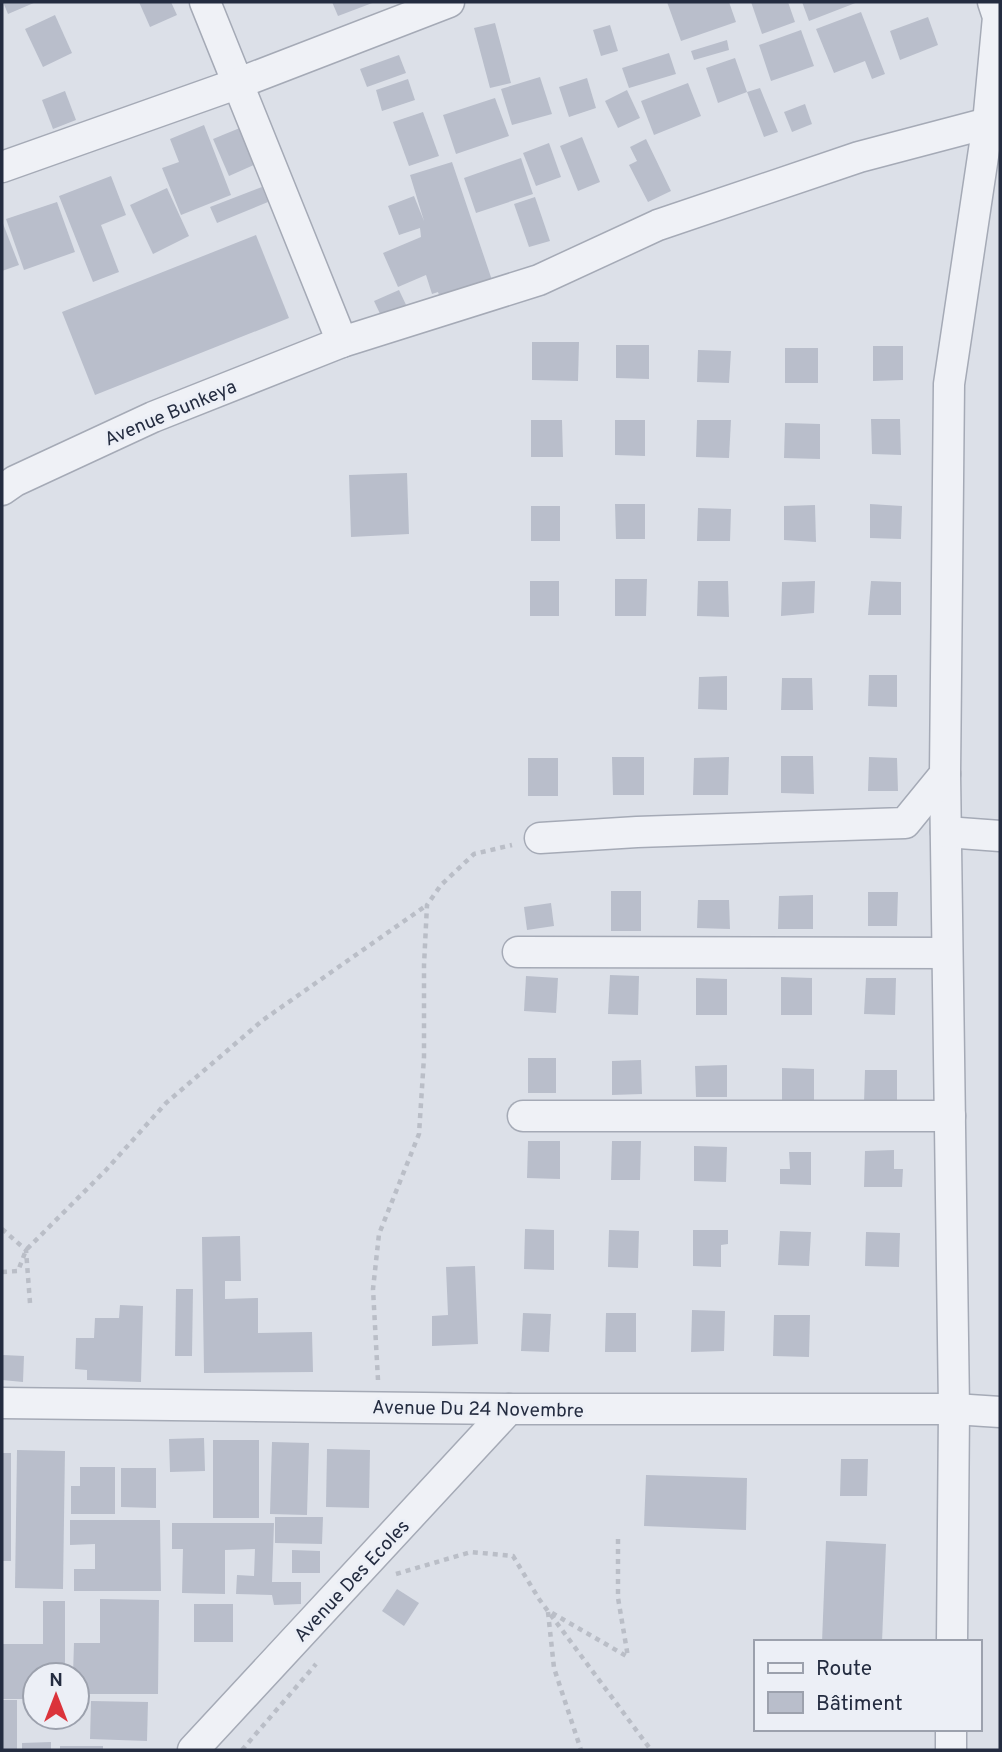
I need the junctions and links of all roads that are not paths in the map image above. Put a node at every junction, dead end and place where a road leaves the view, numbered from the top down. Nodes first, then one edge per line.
1 (205, 2) edge
2 (449, 2) edge
3 (993, 2) edge
4 (239, 82) junction
5 (988, 123) junction
6 (2, 167) edge
7 (342, 342) junction
8 (2, 490) edge
9 (945, 774) junction
10 (946, 832) junction
11 (1000, 836) edge
12 (540, 838) road end
13 (518, 952) dead end
14 (947, 953) junction
15 (523, 1116) dead end
16 (950, 1116) junction
17 (2, 1403) edge
18 (509, 1409) junction
19 (954, 1409) junction
20 (1000, 1412) edge
21 (952, 1640) edge
22 (951, 1731) edge
23 (193, 1750) edge
24 (951, 1750) edge

1 - 4 street
2 - 4 street
3 - 5 street
4 - 6 street
4 - 7 street
5 - 7 street, Avenue Bunkeya
5 - 9 street
7 - 8 street, Avenue Bunkeya
9 - 10 street
9 - 12 street
10 - 11 street
10 - 14 street
13 - 14 street
14 - 16 street
15 - 16 street
16 - 19 street
17 - 18 street, Avenue Du 24 Novembre
18 - 19 street, Avenue Du 24 Novembre
18 - 23 street, Avenue Des Ecoles
19 - 20 street, Avenue Du 24 Novembre
19 - 21 street
22 - 24 street

